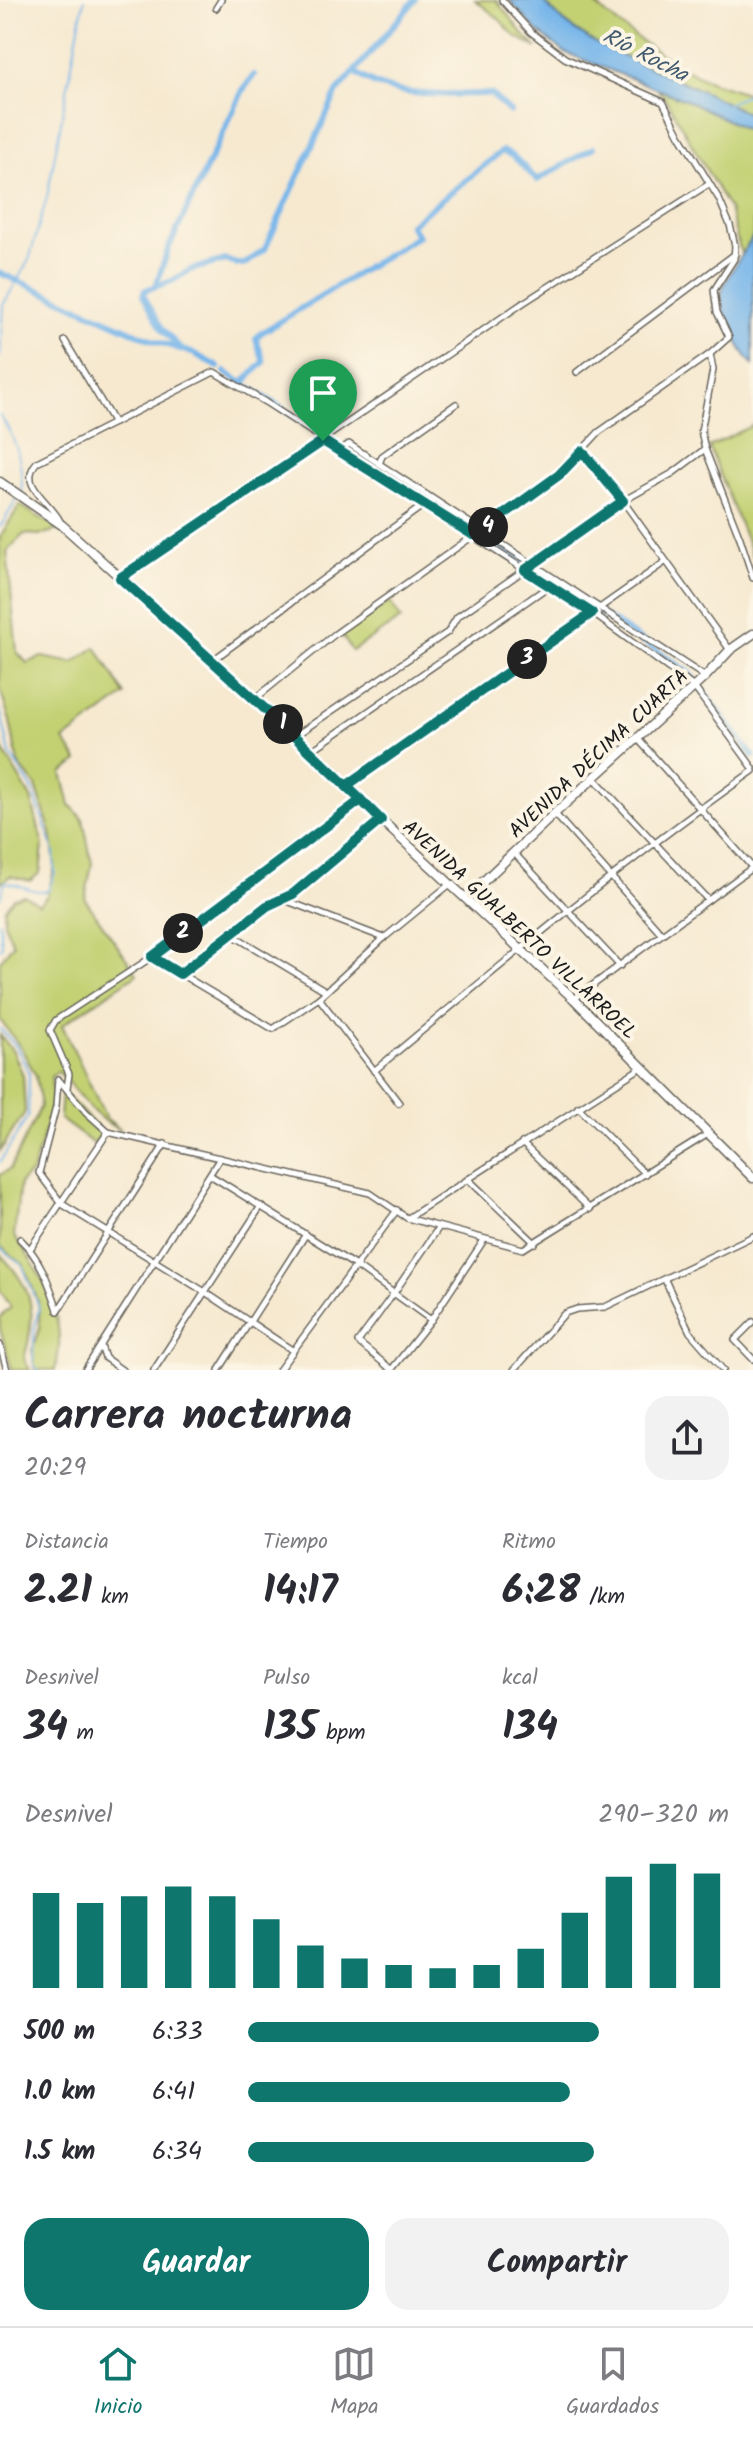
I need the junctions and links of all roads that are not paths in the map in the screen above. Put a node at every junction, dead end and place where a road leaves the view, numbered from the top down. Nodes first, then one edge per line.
1 (221, 0) edge
2 (502, 0) edge
3 (216, 8) dead end
4 (709, 184) junction
5 (735, 254) junction
6 (65, 341) dead end
7 (710, 354) junction
8 (577, 372) dead end
9 (456, 404) dead end
10 (114, 423) junction
11 (323, 441) junction
12 (705, 449) junction
13 (339, 451) junction
14 (582, 451) junction
15 (379, 464) junction
16 (0, 482) edge
17 (623, 501) junction
18 (425, 504) junction
19 (62, 525) junction
20 (481, 531) junction
21 (473, 535) junction
22 (665, 562) junction
23 (533, 565) junction
24 (525, 570) junction
25 (120, 578) junction
26 (753, 578) edge
27 (549, 586) junction
28 (600, 607) junction
29 (592, 613) junction
30 (753, 634) edge
31 (730, 650) junction
32 (212, 661) junction
33 (705, 677) junction
34 (694, 687) junction
35 (255, 699) junction
36 (295, 736) junction
37 (637, 738) junction
38 (311, 751) junction
39 (753, 769) edge
40 (594, 777) junction
41 (346, 786) junction
42 (361, 800) junction
43 (699, 809) junction
44 (554, 814) junction
45 (381, 820) junction
46 (656, 844) junction
47 (514, 853) junction
48 (752, 867) edge
49 (612, 878) junction
50 (450, 884) junction
51 (466, 898) junction
52 (281, 899) junction
53 (708, 900) junction
54 (568, 910) junction
55 (231, 934) junction
56 (662, 934) junction
57 (384, 938) junction
58 (521, 948) junction
59 (152, 957) junction
60 (620, 966) junction
61 (180, 974) junction
62 (326, 991) junction
63 (319, 998) junction
64 (574, 999) junction
65 (642, 1067) junction
66 (374, 1071) junction
67 (67, 1089) junction
68 (399, 1103) dead end
69 (578, 1107) junction
70 (108, 1132) junction
71 (708, 1134) junction
72 (522, 1143) junction
73 (165, 1144) junction
74 (220, 1158) junction
75 (753, 1162) edge
76 (744, 1169) junction
77 (645, 1174) junction
78 (210, 1175) junction
79 (753, 1178) edge
80 (468, 1179) junction
81 (62, 1204) junction
82 (261, 1206) junction
83 (590, 1209) junction
84 (397, 1210) junction
85 (407, 1218) junction
86 (439, 1227) junction
87 (108, 1233) junction
88 (306, 1234) junction
89 (753, 1236) edge
90 (20, 1239) dead end
91 (484, 1240) junction
92 (535, 1243) junction
93 (30, 1249) junction
94 (154, 1261) junction
95 (356, 1266) junction
96 (665, 1280) junction
97 (205, 1292) junction
98 (394, 1293) junction
99 (431, 1320) junction
100 (251, 1322) junction
101 (753, 1322) edge
102 (0, 1345) edge
103 (101, 1345) junction
104 (292, 1350) junction
105 (753, 1359) edge
106 (7, 1370) edge
107 (85, 1370) edge
108 (122, 1370) edge
109 (154, 1370) edge
110 (219, 1370) edge
111 (279, 1370) edge
112 (392, 1370) edge
113 (514, 1370) edge
114 (723, 1370) edge

1 - 3 street
2 - 4 street
4 - 5 street
4 - 11 street
5 - 7 street
5 - 8 street
6 - 10 street
7 - 12 street
7 - 14 street
9 - 15 street
10 - 11 street
10 - 19 street
11 - 13 street
11 - 25 street
12 - 17 street
12 - 26 street
13 - 15 street
13 - 18 street
14 - 17 street
14 - 20 street
15 - 20 street
16 - 19 main road, AVENIDA GUALBERTO VILLARROEL
17 - 22 street
17 - 23 street
18 - 21 street
18 - 32 street
19 - 25 main road, AVENIDA GUALBERTO VILLARROEL
20 - 21 street
20 - 23 street
21 - 24 street
21 - 35 street
22 - 28 street
22 - 31 street
23 - 24 street
23 - 28 street
24 - 27 street
24 - 36 street
25 - 32 main road, AVENIDA GUALBERTO VILLARROEL
27 - 29 street
27 - 38 street
28 - 33 street
29 - 34 street
29 - 41 street
30 - 31 main road, AVENIDA DÉCIMA CUARTA
31 - 33 main road, AVENIDA DÉCIMA CUARTA
32 - 35 main road, AVENIDA GUALBERTO VILLARROEL
33 - 34 main road, AVENIDA DÉCIMA CUARTA
34 - 37 main road, AVENIDA DÉCIMA CUARTA
34 - 39 street
35 - 36 main road, AVENIDA GUALBERTO VILLARROEL
36 - 38 main road, AVENIDA GUALBERTO VILLARROEL
37 - 40 main road, AVENIDA DÉCIMA CUARTA
37 - 43 street
38 - 41 main road, AVENIDA GUALBERTO VILLARROEL
39 - 43 street
40 - 44 main road, AVENIDA DÉCIMA CUARTA
40 - 46 street
41 - 42 main road, AVENIDA GUALBERTO VILLARROEL
42 - 45 main road, AVENIDA GUALBERTO VILLARROEL
42 - 59 street
43 - 46 street
43 - 48 street
44 - 47 main road, AVENIDA DÉCIMA CUARTA
44 - 49 street
45 - 50 main road, AVENIDA GUALBERTO VILLARROEL
45 - 52 street
46 - 49 street
46 - 53 street
47 - 51 main road, AVENIDA DÉCIMA CUARTA
47 - 54 street
48 - 53 street
49 - 54 street
49 - 56 street
50 - 51 main road, AVENIDA GUALBERTO VILLARROEL
50 - 57 street
51 - 58 main road, AVENIDA GUALBERTO VILLARROEL
52 - 55 street
52 - 57 street
53 - 56 street
54 - 58 street
54 - 60 street
55 - 61 street
55 - 62 street
56 - 60 street
57 - 62 street
58 - 64 main road, AVENIDA GUALBERTO VILLARROEL
58 - 66 street
59 - 61 street
59 - 67 street
60 - 64 street
61 - 63 street
62 - 63 street
63 - 66 street
64 - 65 main road, AVENIDA GUALBERTO VILLARROEL
65 - 69 street
65 - 71 main road, AVENIDA GUALBERTO VILLARROEL
66 - 68 street
67 - 70 street
67 - 81 street
69 - 72 street
69 - 77 street
70 - 73 street
70 - 81 street
71 - 76 main road, AVENIDA GUALBERTO VILLARROEL
71 - 77 street
72 - 80 street
72 - 83 street
73 - 74 street
73 - 87 street
74 - 78 street
74 - 84 street
75 - 76 street
76 - 79 main road, AVENIDA GUALBERTO VILLARROEL
77 - 83 street
78 - 82 street
78 - 94 street
80 - 85 street
80 - 92 street
81 - 87 street
81 - 93 street
82 - 88 street
82 - 97 street
83 - 92 street
84 - 85 street
84 - 95 street
85 - 86 street
86 - 91 street
86 - 98 street
87 - 93 street
87 - 94 street
88 - 95 street
88 - 100 street
89 - 96 street
90 - 93 street
91 - 92 street
91 - 99 street
94 - 97 street
94 - 103 street
95 - 98 street
95 - 104 street
96 - 113 street
96 - 114 street
97 - 100 street
97 - 109 street
98 - 99 street
98 - 112 street
99 - 112 street
100 - 104 street
100 - 110 street
101 - 105 street
102 - 106 street
103 - 107 street
103 - 108 street
104 - 111 street

